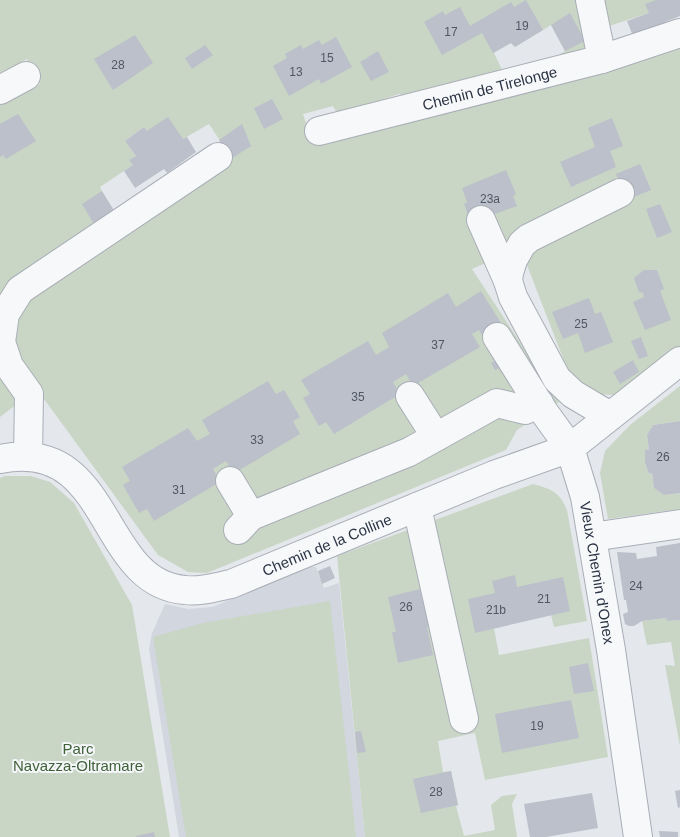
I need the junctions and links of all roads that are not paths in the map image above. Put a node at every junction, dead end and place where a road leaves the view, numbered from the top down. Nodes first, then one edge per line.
1 (590, 0) edge
2 (626, 32) dead end
3 (680, 33) edge
4 (600, 50) junction
5 (26, 76) dead end
6 (0, 90) edge
7 (319, 131) dead end
8 (218, 156) dead end
9 (620, 193) dead end
10 (481, 220) dead end
11 (508, 281) junction
12 (497, 337) dead end
13 (680, 362) edge
14 (410, 396) dead end
15 (539, 403) junction
16 (610, 416) junction
17 (436, 437) junction
18 (570, 448) junction
19 (28, 456) junction
20 (0, 458) edge
21 (230, 481) dead end
22 (417, 507) junction
23 (680, 524) edge
24 (592, 538) junction
25 (464, 719) dead end
26 (638, 837) edge

1 - 4 street
2 - 4 street
3 - 4 street
4 - 7 street, Chemin de Tirelonge
5 - 6 street
8 - 19 street
9 - 11 street
10 - 11 street
11 - 16 street
12 - 15 street
13 - 16 street
14 - 17 street
15 - 17 street
15 - 18 street
16 - 18 street
17 - 21 street
18 - 22 street, Chemin de la Colline
18 - 24 street, Vieux Chemin d'Onex
19 - 20 street, Chemin de la Colline
19 - 22 street, Chemin de la Colline
22 - 25 street
23 - 24 street
24 - 26 street, Vieux Chemin d'Onex

